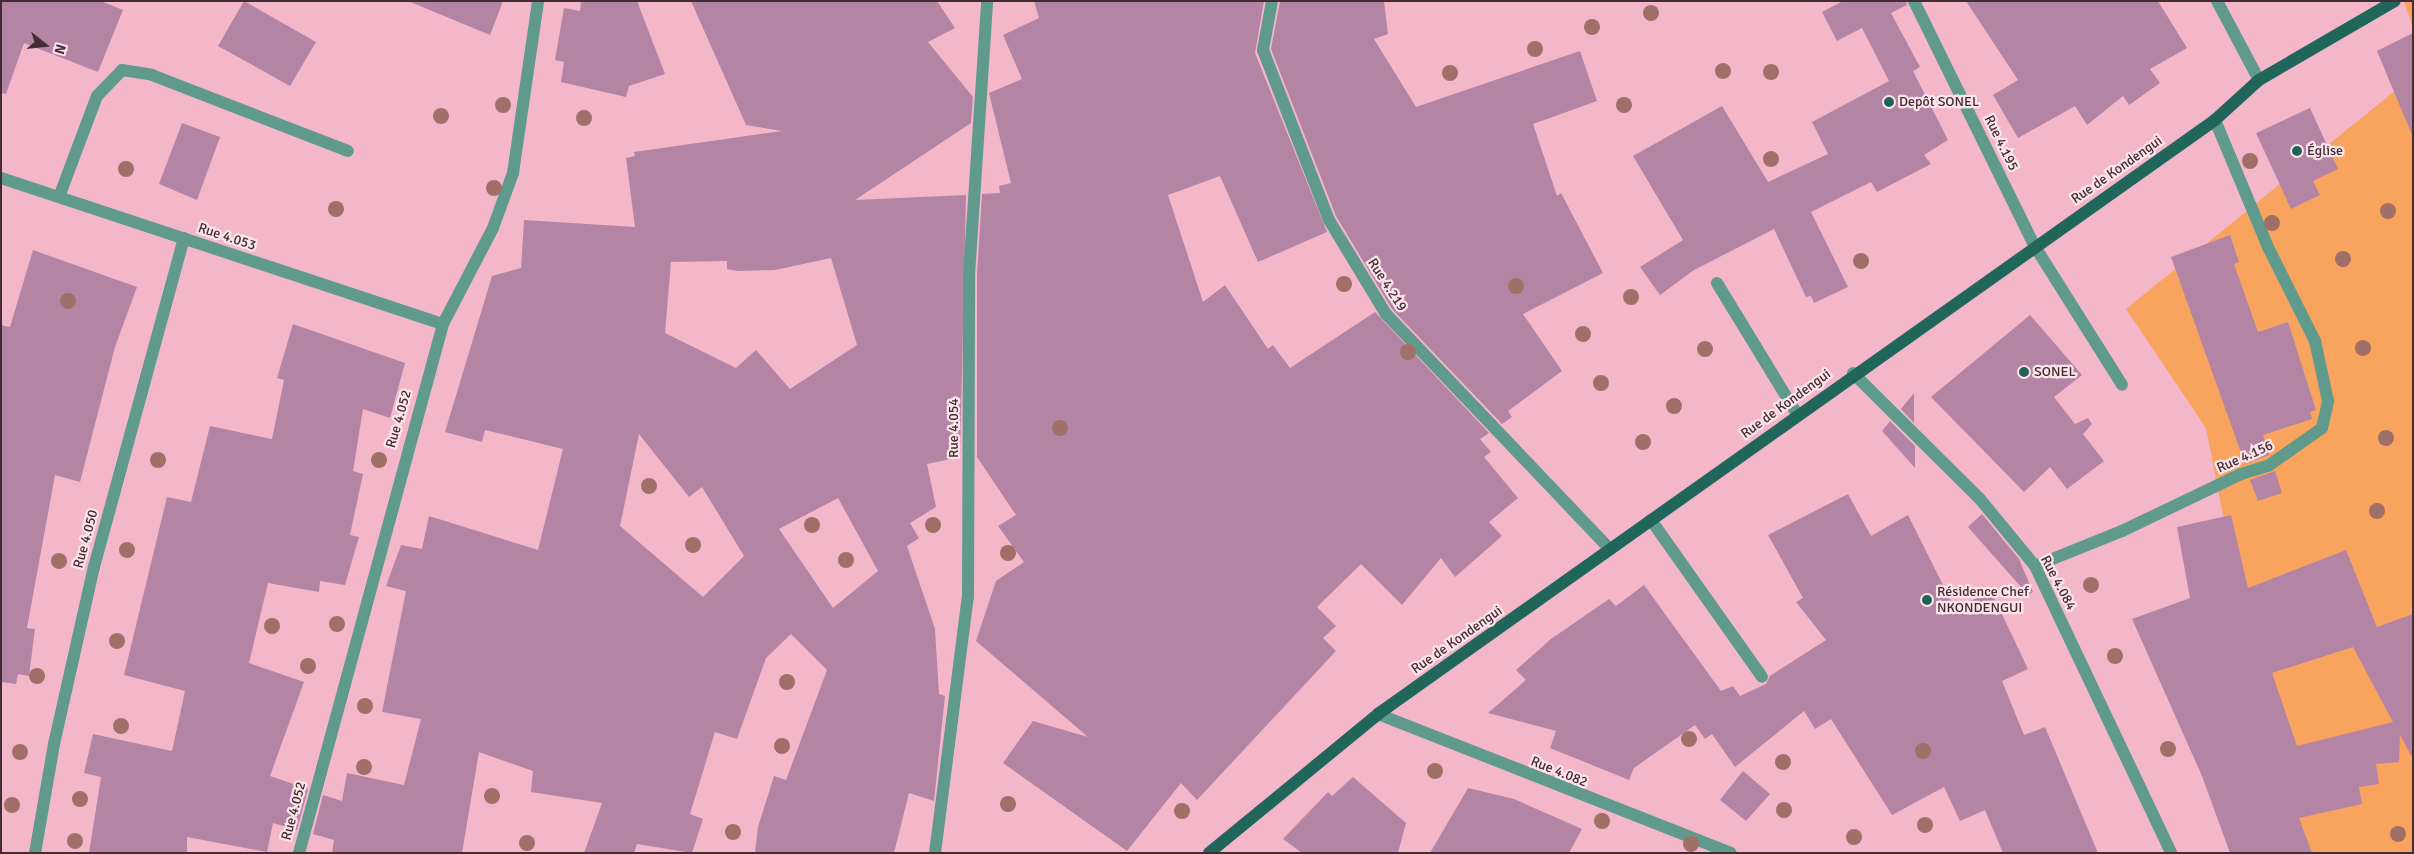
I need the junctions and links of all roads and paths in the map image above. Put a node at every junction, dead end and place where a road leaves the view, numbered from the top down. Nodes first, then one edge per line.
1 (538, 1) edge
2 (987, 1) edge
3 (1272, 1) edge
4 (1914, 1) edge
5 (2217, 1) edge
6 (2394, 1) edge
7 (2259, 80) junction
8 (2215, 120) junction
9 (348, 151) dead end
10 (1, 178) edge
11 (59, 197) junction
12 (184, 238) junction
13 (2034, 245) junction
14 (1717, 283) dead end
15 (442, 324) junction
16 (1853, 373) junction
17 (2122, 385) dead end
18 (1797, 414) junction
19 (1651, 520) junction
20 (1610, 549) junction
21 (2035, 566) junction
22 (1762, 677) dead end
23 (1378, 714) junction
24 (35, 853) edge
25 (299, 853) edge
26 (935, 853) edge
27 (1209, 853) edge
28 (1731, 853) edge
29 (2171, 853) edge

1 - 15 street, Rue 4.052
2 - 26 street, Rue 4.054
3 - 20 street, Rue 4.219
4 - 13 street, Rue 4.195
5 - 7 street
6 - 7 main road, Rue de Kondengui
7 - 8 main road, Rue de Kondengui
8 - 13 main road, Rue de Kondengui
8 - 21 street, Rue 4.156
9 - 11 street
10 - 11 street, Rue 4.053
11 - 12 street, Rue 4.053
12 - 15 street, Rue 4.053
12 - 24 street, Rue 4.050
13 - 16 main road, Rue de Kondengui
13 - 17 street, Rue 4.195
14 - 18 street
15 - 25 street, Rue 4.052
16 - 18 main road, Rue de Kondengui
16 - 21 street, Rue 4.084
18 - 19 main road, Rue de Kondengui
19 - 20 main road, Rue de Kondengui
19 - 22 street
20 - 23 main road, Rue de Kondengui
21 - 29 street, Rue 4.084
23 - 27 main road, Rue de Kondengui
23 - 28 street, Rue 4.082

